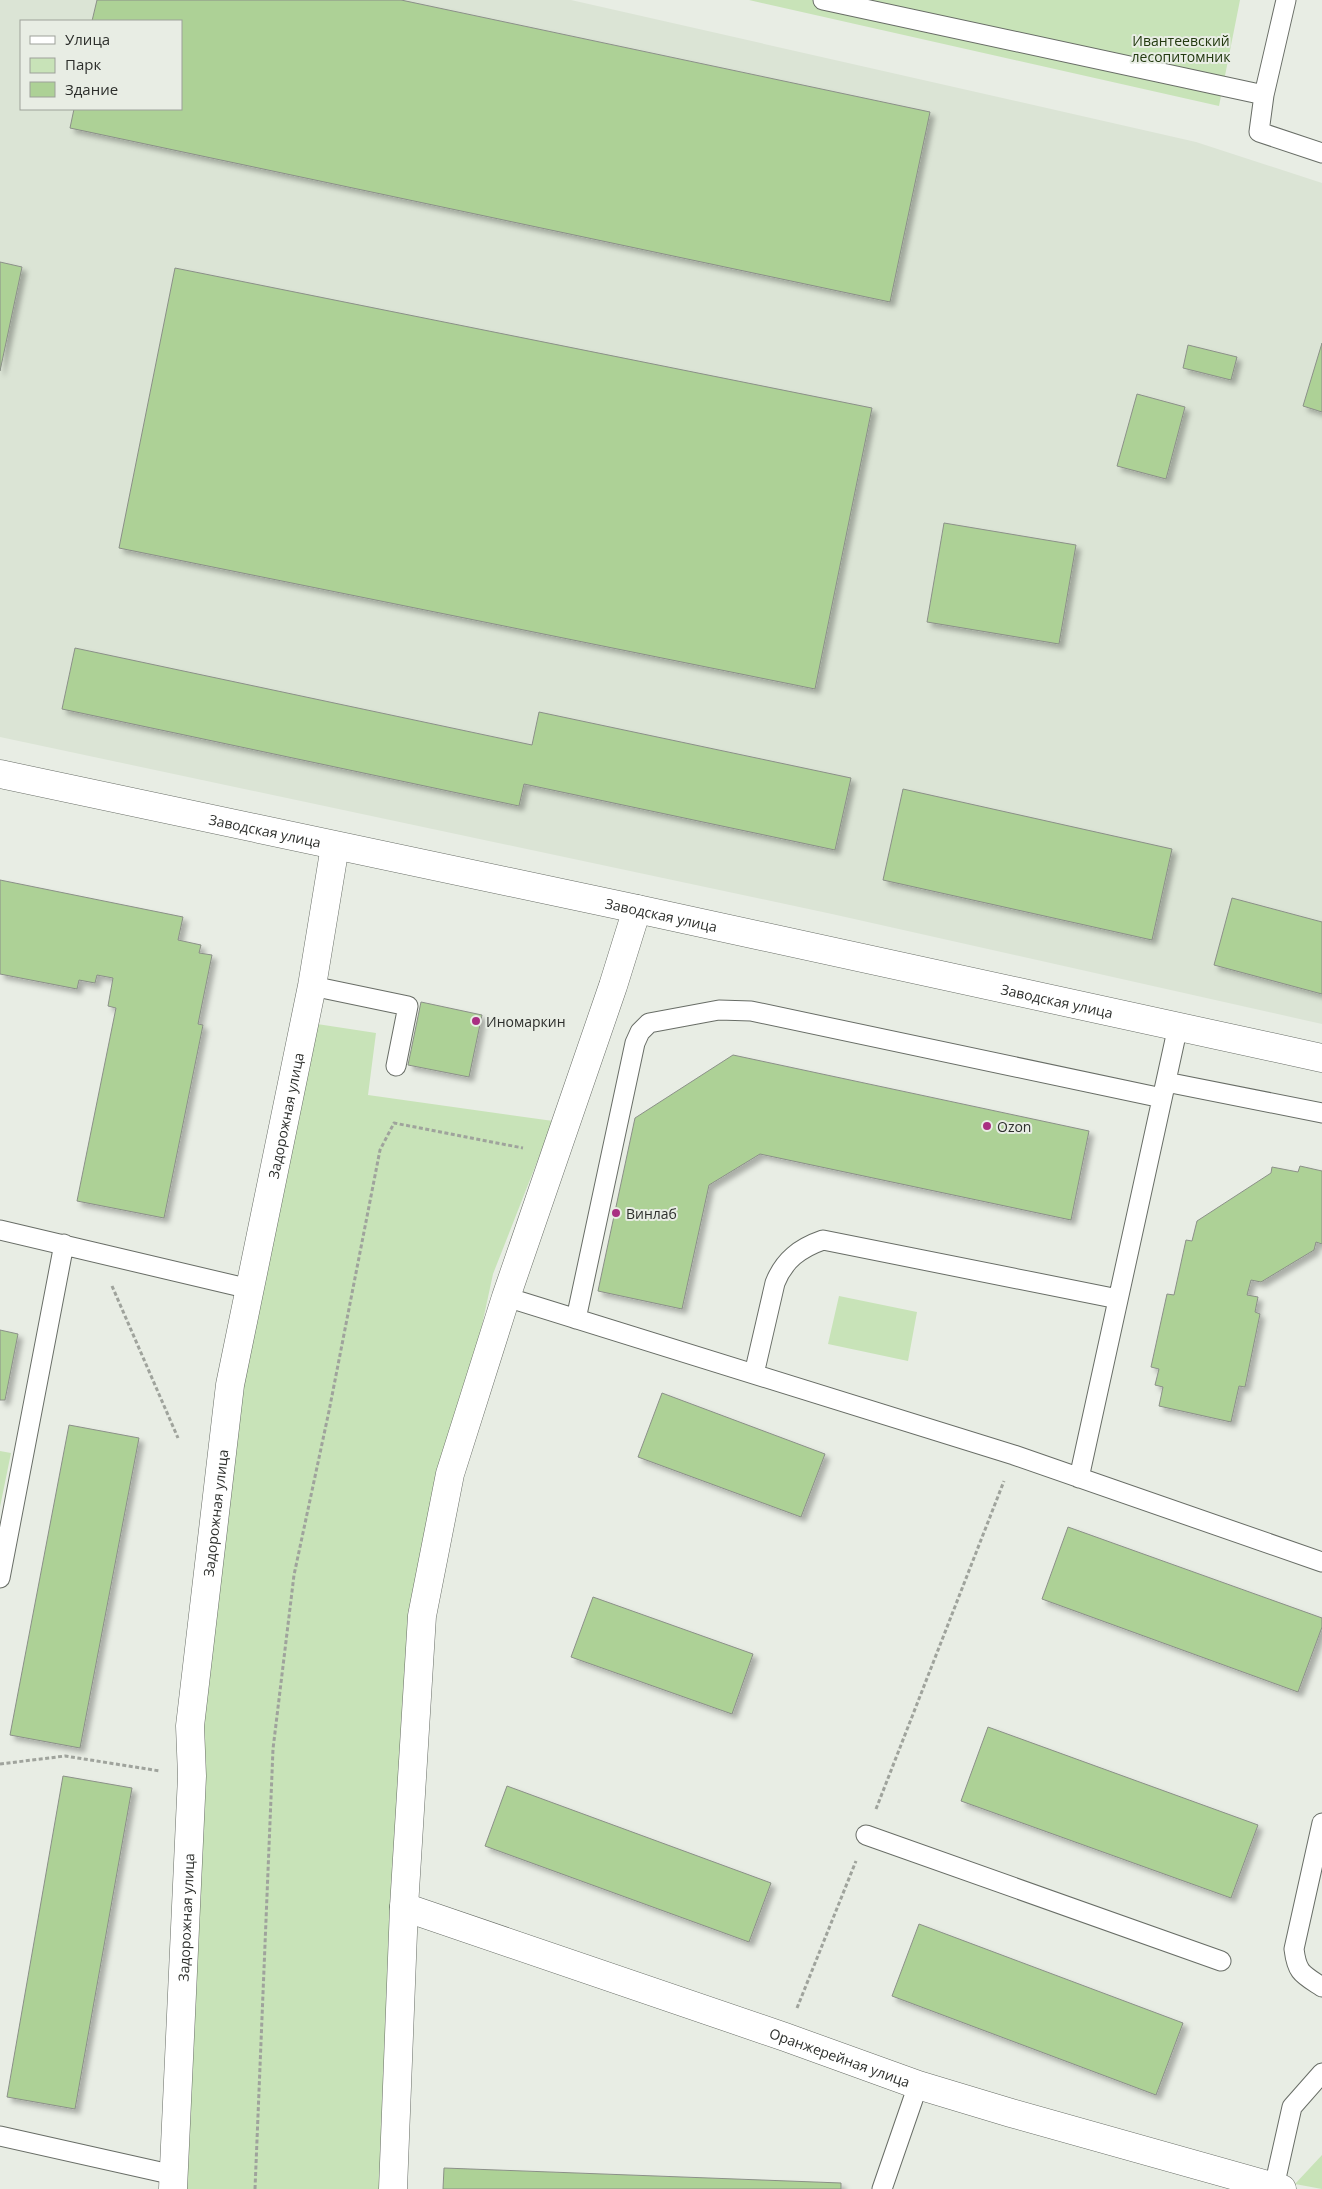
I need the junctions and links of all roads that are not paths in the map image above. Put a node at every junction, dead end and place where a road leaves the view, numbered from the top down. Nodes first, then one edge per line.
1 (823, 0) edge
2 (1286, 0) edge
3 (1264, 95) junction
4 (1322, 153) edge
5 (0, 774) edge
6 (335, 846) junction
7 (638, 909) junction
8 (312, 986) junction
9 (1178, 1026) junction
10 (1322, 1058) edge
11 (396, 1066) dead end
12 (1164, 1090) junction
13 (1322, 1113) edge
14 (0, 1230) edge
15 (64, 1244) junction
16 (250, 1288) junction
17 (506, 1297) junction
18 (1118, 1299) junction
19 (576, 1318) junction
20 (754, 1374) junction
21 (1079, 1478) junction
22 (1322, 1562) edge
23 (0, 1578) edge
24 (1322, 1823) edge
25 (866, 1835) road end
26 (404, 1907) junction
27 (1221, 1961) dead end
28 (1322, 1987) edge
29 (1322, 2073) edge
30 (918, 2085) junction
31 (0, 2136) edge
32 (174, 2182) edge
33 (1278, 2188) edge
34 (393, 2189) edge
35 (882, 2189) edge

1 - 3 lane
2 - 3 lane
3 - 4 lane
5 - 6 street, Заводская улица
6 - 7 street, Заводская улица
6 - 8 street, Задорожная улица
7 - 9 street, Заводская улица
7 - 17 street
8 - 11 lane
8 - 16 street, Задорожная улица
9 - 10 street, Заводская улица
9 - 12 lane
12 - 13 lane
12 - 18 lane
12 - 19 lane
14 - 15 lane
15 - 16 lane
15 - 23 lane
16 - 32 street, Задорожная улица
17 - 19 lane
17 - 26 street
18 - 20 lane
18 - 21 lane
19 - 20 lane
20 - 21 lane
21 - 22 lane
24 - 28 lane
25 - 27 lane
26 - 30 street, Оранжерейная улица
26 - 34 street
29 - 33 lane
30 - 33 street, Оранжерейная улица
30 - 35 lane
31 - 32 lane

